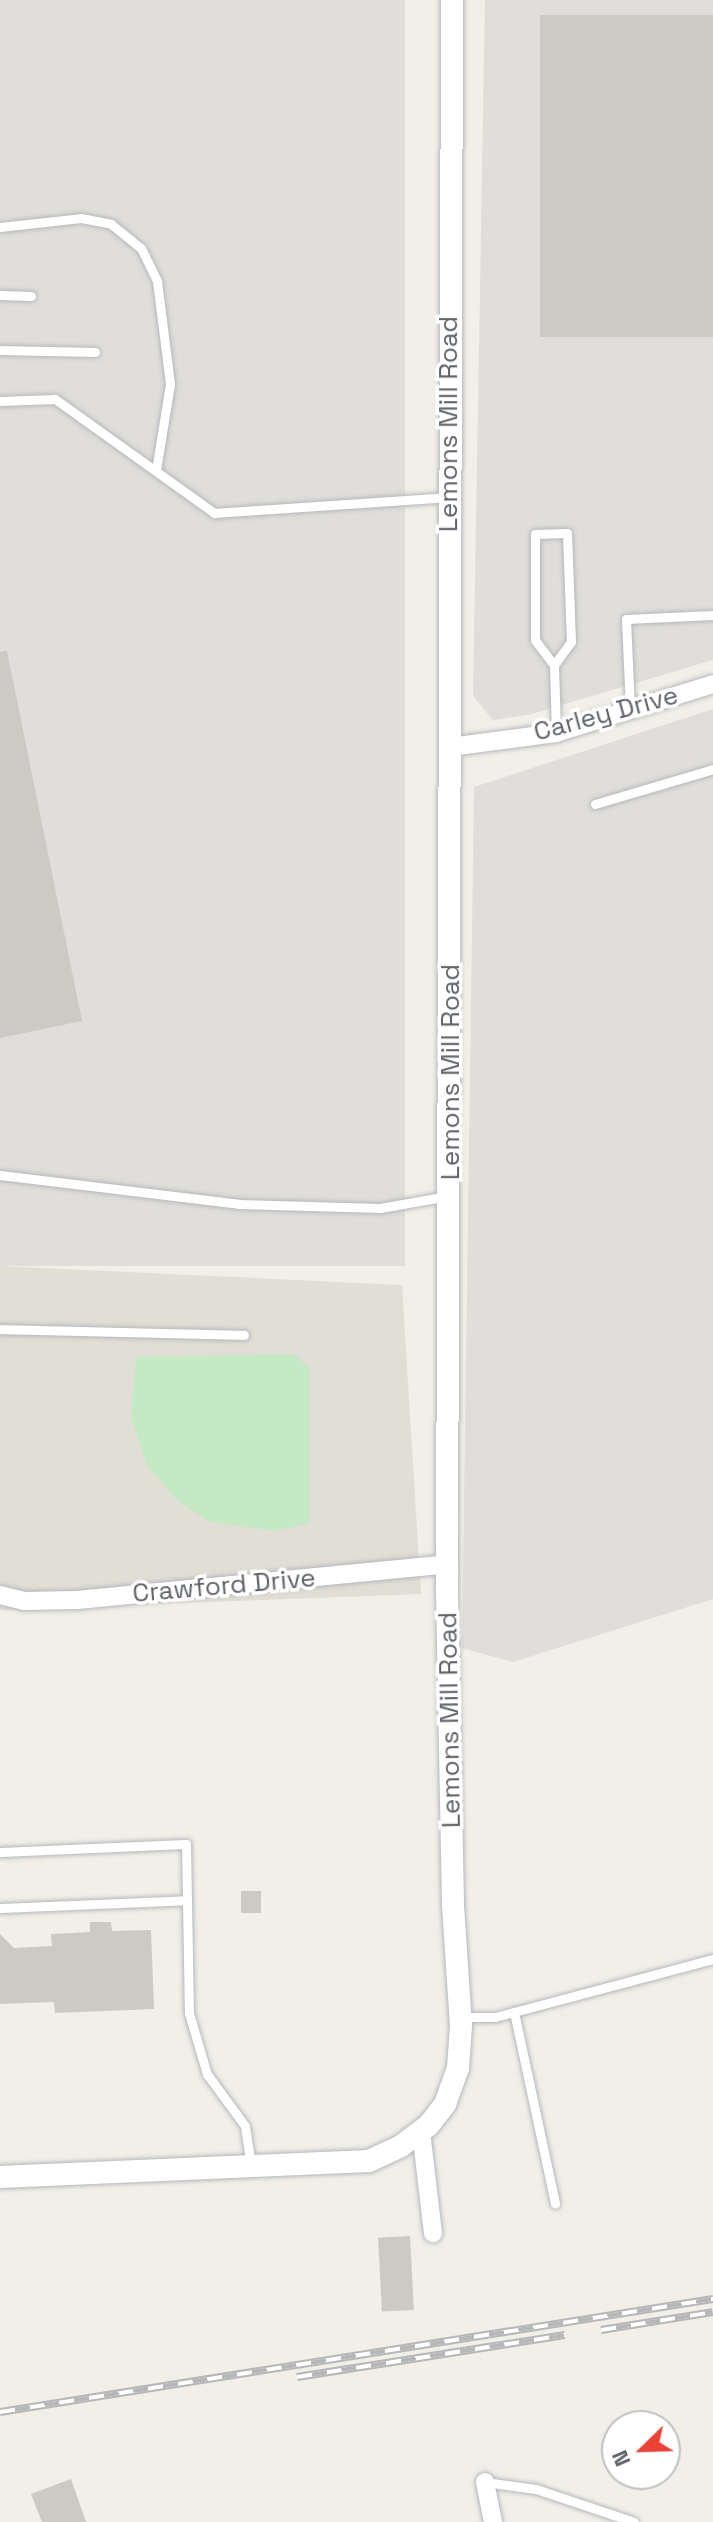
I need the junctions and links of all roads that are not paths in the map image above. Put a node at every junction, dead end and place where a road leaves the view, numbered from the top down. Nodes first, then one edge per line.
1 (452, 0) edge
2 (0, 227) edge
3 (0, 295) edge
4 (31, 296) dead end
5 (0, 350) edge
6 (95, 352) dead end
7 (0, 401) edge
8 (156, 470) junction
9 (449, 497) junction
10 (713, 615) edge
11 (554, 665) junction
12 (713, 684) edge
13 (630, 710) junction
14 (556, 733) junction
15 (450, 747) junction
16 (713, 769) edge
17 (595, 804) dead end
18 (0, 1175) edge
19 (451, 1195) junction
20 (0, 1329) edge
21 (244, 1335) dead end
22 (448, 1564) junction
23 (0, 1595) edge
24 (0, 1852) edge
25 (187, 1900) junction
26 (0, 1908) edge
27 (713, 1959) edge
28 (514, 2012) junction
29 (461, 2017) junction
30 (421, 2131) junction
31 (252, 2169) junction
32 (0, 2177) edge
33 (555, 2204) dead end
34 (433, 2233) dead end
35 (485, 2482) joint
36 (493, 2522) edge
37 (634, 2522) edge

1 - 9 street, Lemons Mill Road
2 - 8 lane
3 - 4 lane
5 - 6 lane
7 - 8 lane
8 - 9 lane
9 - 15 street, Lemons Mill Road
10 - 13 lane
11 - 11 lane
11 - 14 lane
12 - 13 street, Carley Drive
13 - 14 street, Carley Drive
14 - 15 street, Carley Drive
15 - 19 street, Lemons Mill Road
16 - 17 lane
18 - 19 lane
19 - 22 street, Lemons Mill Road
20 - 21 lane
22 - 23 street, Crawford Drive
22 - 29 street, Lemons Mill Road
24 - 25 lane
25 - 26 lane
25 - 31 lane
27 - 28 lane
28 - 29 lane
28 - 33 lane
29 - 30 street, Lemons Mill Road
30 - 31 street, Lemons Mill Road
30 - 34 street
31 - 32 street, Lemons Mill Road
35 - 36 street
35 - 37 lane

